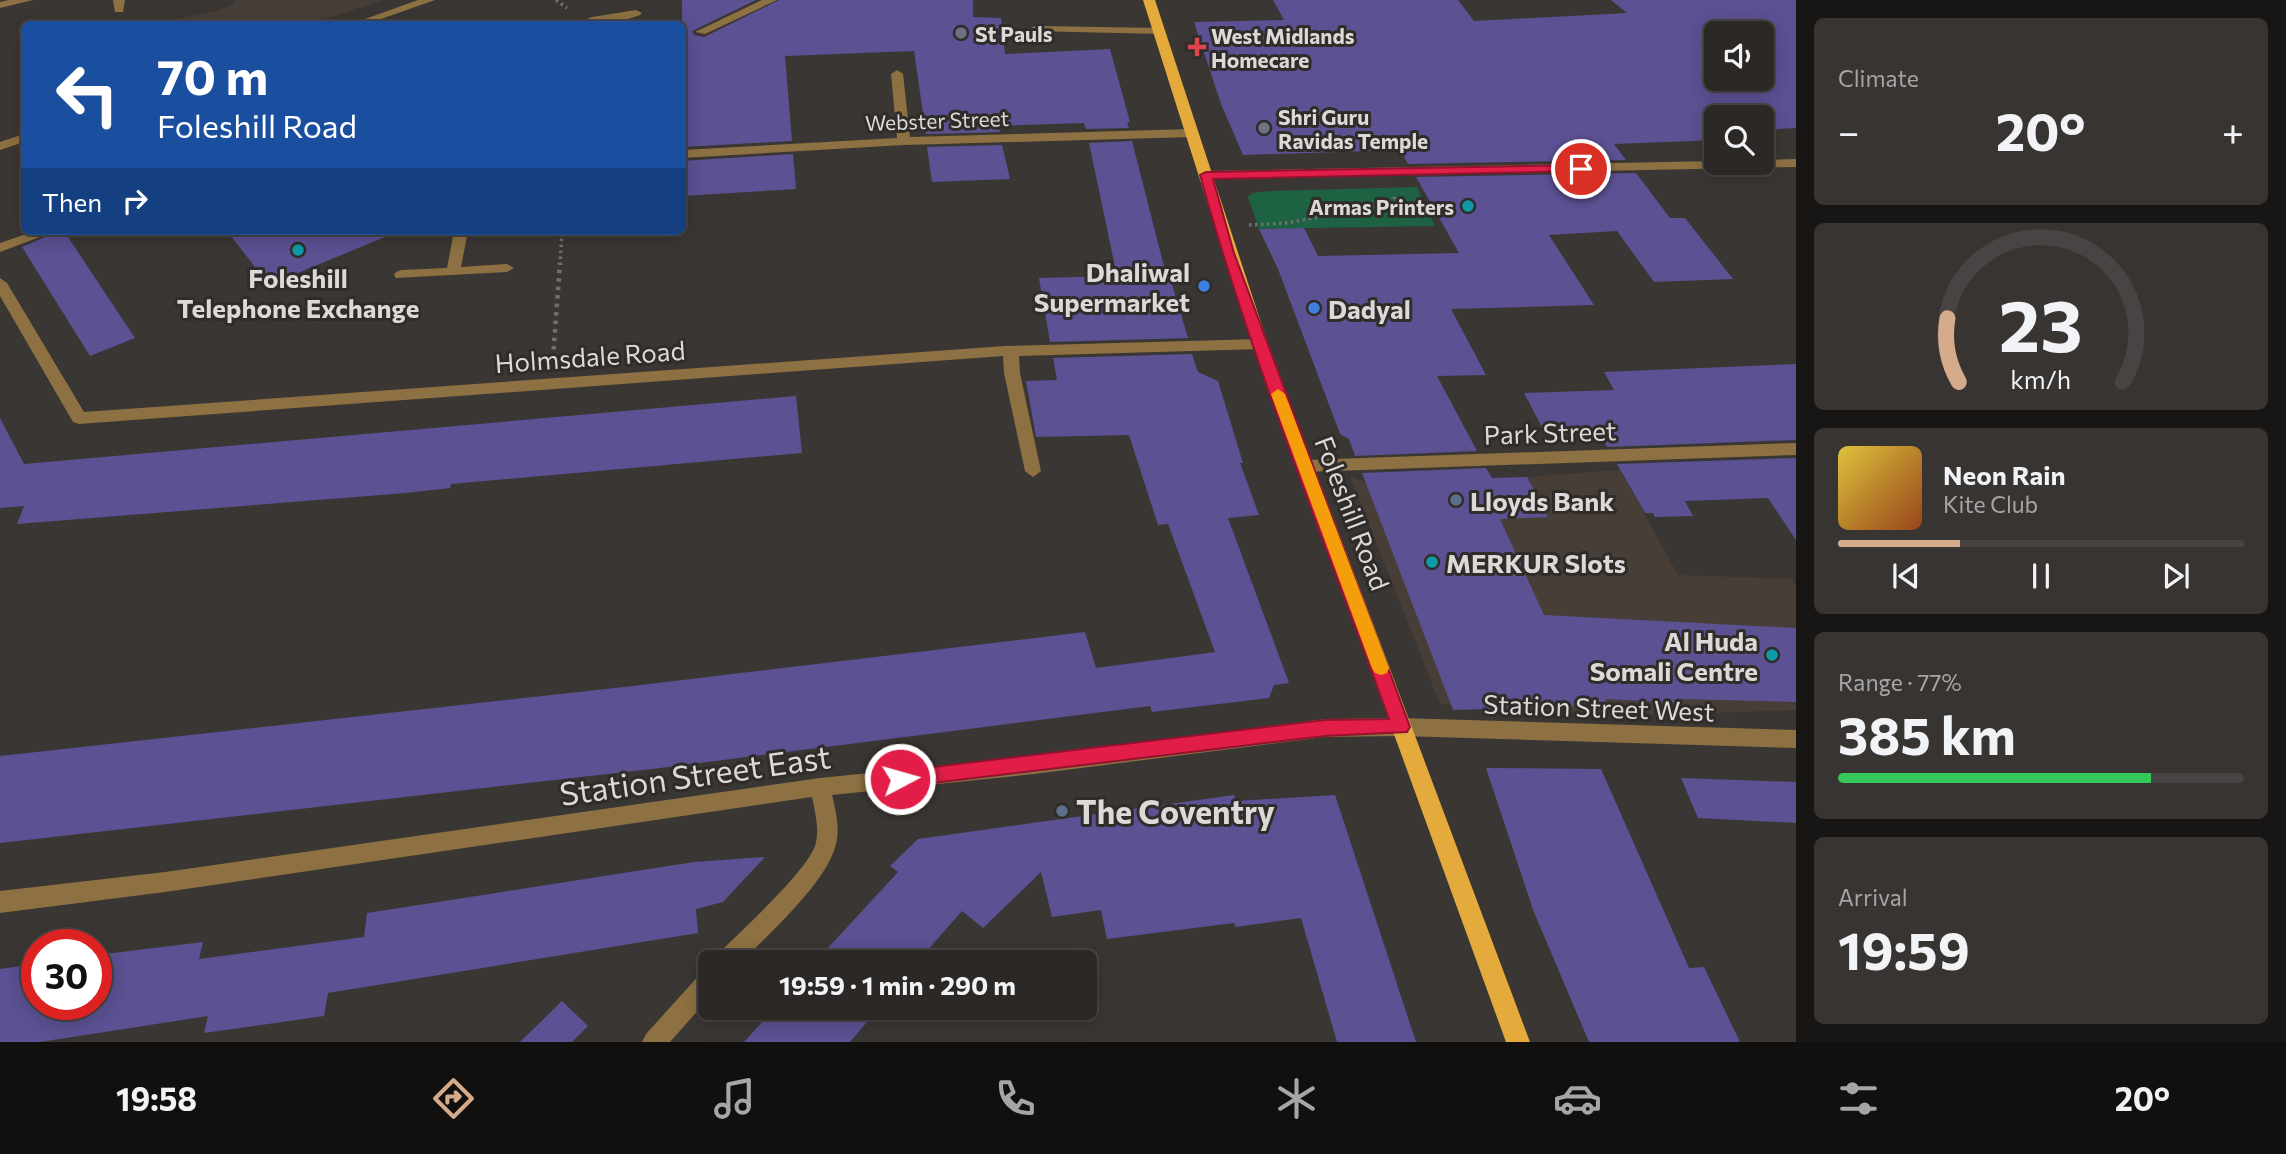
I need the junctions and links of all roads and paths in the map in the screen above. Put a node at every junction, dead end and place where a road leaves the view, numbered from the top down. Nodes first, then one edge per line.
1 (27, 0) edge
2 (429, 0) edge
3 (771, 0) edge
4 (1149, 0) edge
5 (0, 5) edge
6 (636, 13) dead end
7 (366, 21) edge
8 (588, 21) edge
9 (1035, 29) dead end
10 (1160, 31) junction
11 (701, 32) dead end
12 (897, 74) dead end
13 (1192, 133) junction
14 (21, 139) edge
15 (904, 141) junction
16 (0, 146) edge
17 (686, 154) edge
18 (1796, 163) edge
19 (1396, 173) junction
20 (1206, 175) junction
21 (1251, 234) dead end
22 (37, 235) edge
23 (460, 235) edge
24 (562, 235) edge
25 (0, 248) edge
26 (507, 268) dead end
27 (453, 271) junction
28 (401, 275) dead end
29 (0, 283) edge
30 (1260, 344) junction
31 (1011, 351) junction
32 (551, 383) junction
33 (1796, 449) edge
34 (1305, 466) junction
35 (1033, 471) dead end
36 (1401, 727) junction
37 (1796, 739) edge
38 (820, 788) junction
39 (0, 902) edge
40 (737, 950) edge
41 (698, 993) edge
42 (654, 1042) edge
43 (1518, 1042) edge

1 - 5 street
2 - 7 street
3 - 11 street
4 - 10 main road, Foleshill Road
6 - 8 street
9 - 10 street
10 - 13 main road, Foleshill Road
12 - 15 street
13 - 15 street, Webster Street
13 - 20 main road, Foleshill Road
14 - 16 street
15 - 17 street, Webster Street
18 - 19 street
19 - 20 street
19 - 21 path
20 - 30 main road, Foleshill Road
22 - 25 street
23 - 27 street
24 - 32 path
26 - 27 street
27 - 28 street
29 - 32 street, Holmsdale Road
30 - 31 street, Holmsdale Road
30 - 34 main road, Foleshill Road
31 - 32 street, Holmsdale Road
31 - 35 street
33 - 34 street, Park Street
34 - 36 main road, Foleshill Road
36 - 37 street, Station Street West
36 - 38 street, Station Street East
36 - 43 main road, Foleshill Road
38 - 39 street, Station Street East
38 - 40 street
41 - 42 street

